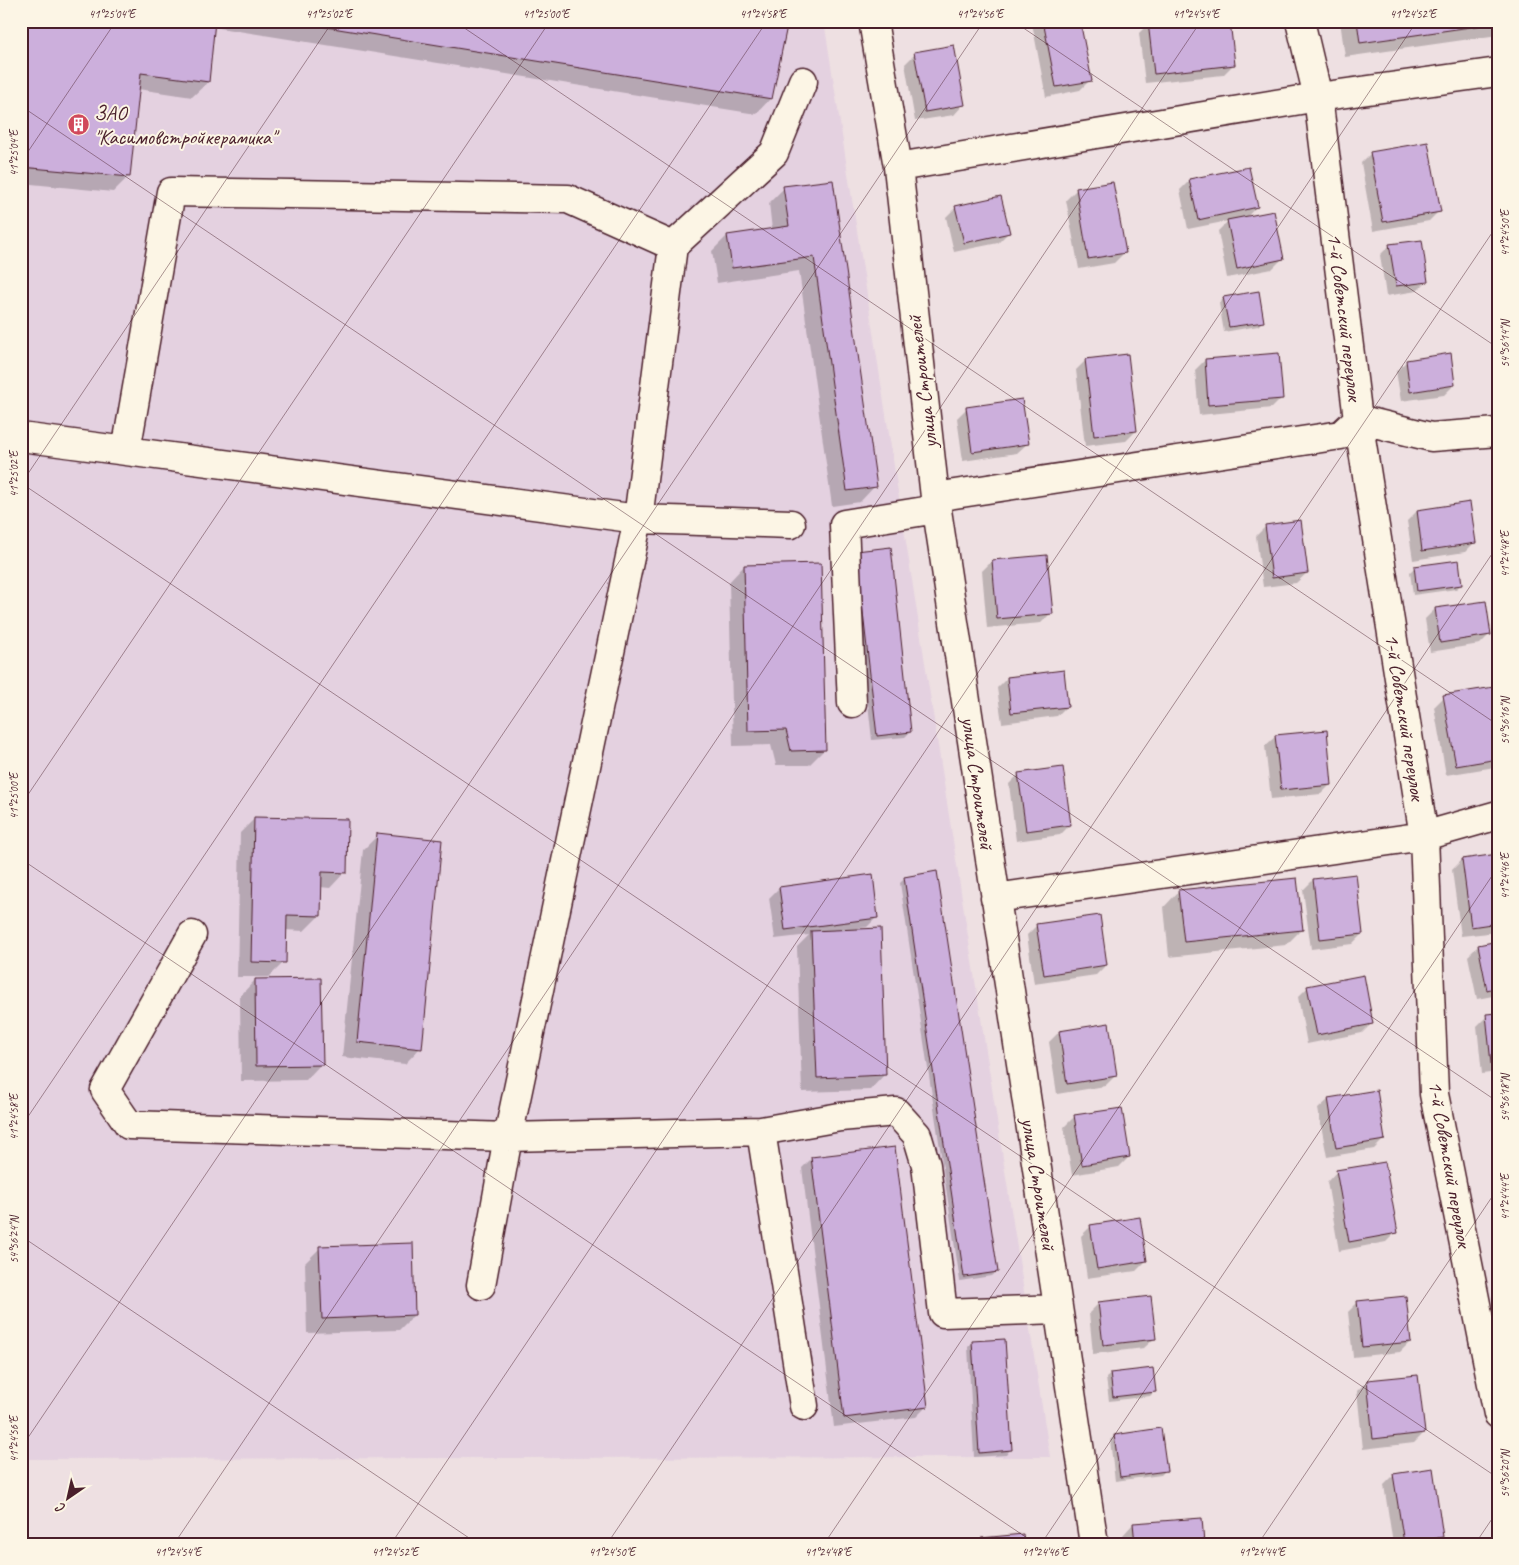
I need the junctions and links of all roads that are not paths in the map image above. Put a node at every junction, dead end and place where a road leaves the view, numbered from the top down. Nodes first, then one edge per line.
1 (873, 21) edge
2 (1300, 21) edge
3 (1498, 72) edge
4 (803, 81) dead end
5 (1318, 97) junction
6 (898, 167) junction
7 (673, 246) junction
8 (1358, 419) junction
9 (1498, 432) edge
10 (21, 437) edge
11 (126, 451) junction
12 (936, 503) junction
13 (638, 520) junction
14 (791, 524) dead end
15 (852, 703) dead end
16 (1498, 815) edge
17 (1424, 836) junction
18 (995, 898) junction
19 (192, 935) dead end
20 (761, 1131) junction
21 (508, 1137) junction
22 (481, 1285) dead end
23 (1058, 1309) junction
24 (804, 1406) dead end
25 (1498, 1414) edge
26 (1094, 1544) edge

1 - 6 street, улица Строителей
2 - 5 street, 1-й Советский переулок
3 - 5 street
4 - 7 street
5 - 6 street
5 - 8 street, 1-й Советский переулок
6 - 12 street, улица Строителей
7 - 11 street
7 - 13 street
8 - 9 street
8 - 12 street
8 - 17 street, 1-й Советский переулок
10 - 11 street
11 - 13 street
12 - 15 street
12 - 18 street, улица Строителей
13 - 14 street
13 - 21 street
16 - 17 street
17 - 18 street
17 - 25 street, 1-й Советский переулок
18 - 23 street, улица Строителей
19 - 21 street
20 - 21 street
20 - 23 street
20 - 24 street
21 - 22 street
23 - 26 street, улица Строителей

